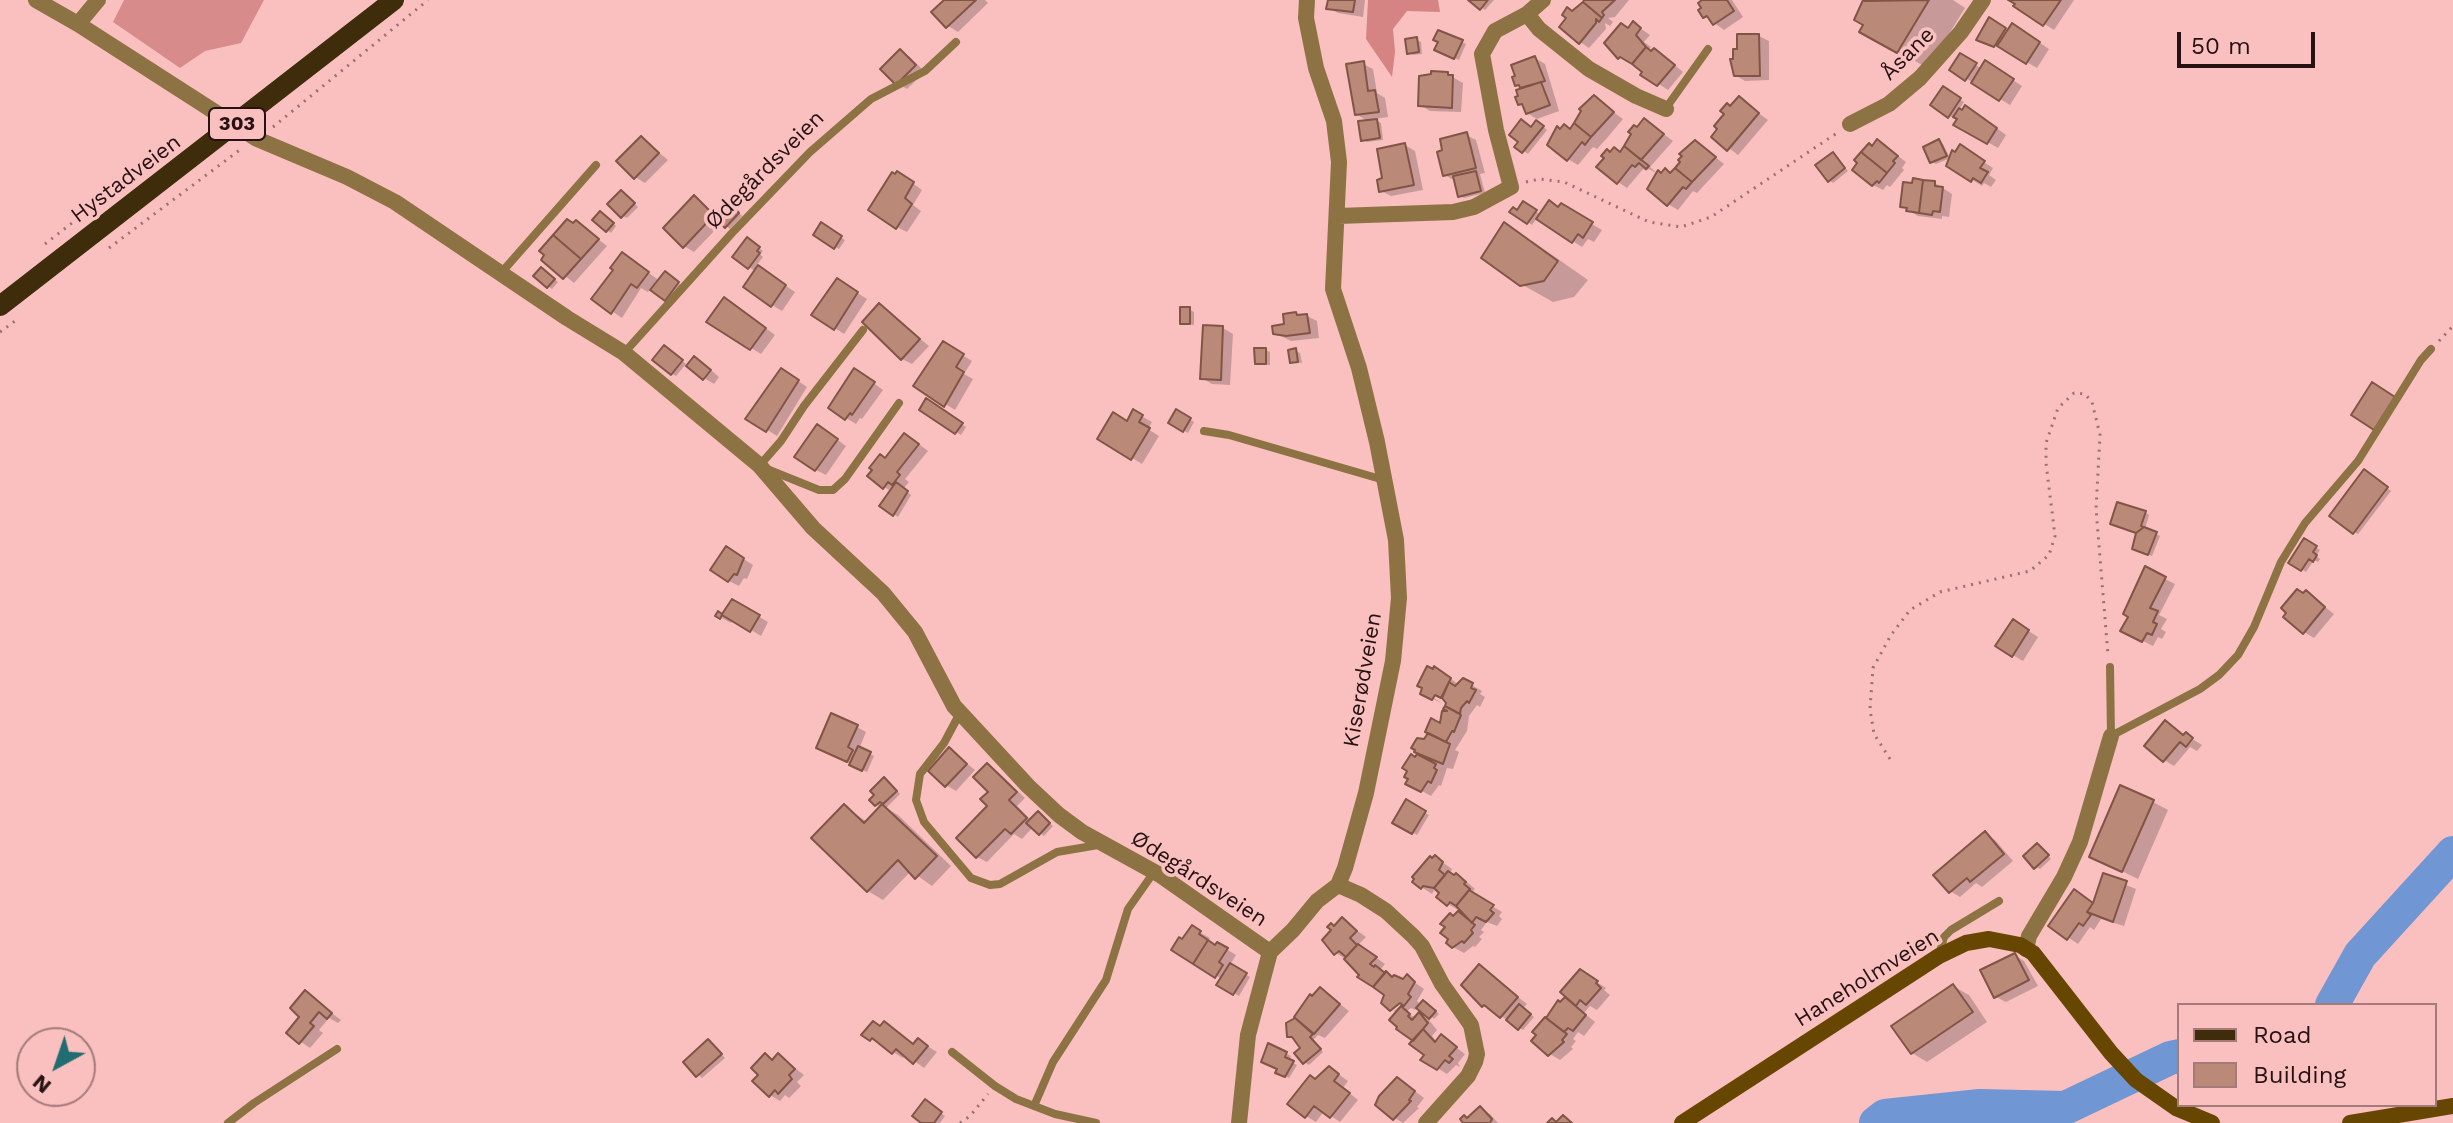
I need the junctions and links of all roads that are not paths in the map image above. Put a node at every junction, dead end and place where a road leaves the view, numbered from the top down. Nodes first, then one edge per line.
1 (36, 0) edge
2 (98, 0) edge
3 (394, 0) edge
4 (1307, 0) edge
5 (1543, 0) edge
6 (1983, 0) edge
7 (1527, 14) junction
8 (78, 24) junction
9 (956, 42) dead end
10 (1708, 49) dead end
11 (1666, 109) joint
12 (1850, 124) road end
13 (235, 125) junction
14 (596, 165) dead end
15 (1338, 216) junction
16 (500, 274) junction
17 (0, 306) edge
18 (863, 330) dead end
19 (2431, 349) road end
20 (624, 353) junction
21 (899, 403) dead end
22 (1204, 431) dead end
23 (761, 467) junction
24 (1385, 481) junction
25 (2110, 667) road end
26 (960, 713) junction
27 (2111, 736) junction
28 (1103, 844) junction
29 (1154, 872) junction
30 (1338, 885) junction
31 (1999, 901) dead end
32 (2026, 949) junction
33 (1270, 952) junction
34 (1939, 956) junction
35 (337, 1049) dead end
36 (952, 1052) dead end
37 (1034, 1106) junction
38 (2453, 1106) edge
39 (228, 1123) edge
40 (1096, 1123) edge
41 (1239, 1123) edge
42 (1426, 1123) edge
43 (1682, 1123) edge
44 (2212, 1123) edge
45 (2350, 1123) edge

1 - 8 street, Ødegårdsveien
2 - 8 street
3 - 13 main road, Hystadveien / 303
4 - 15 street, Kiserødveien
5 - 7 street
6 - 12 street, Åsane
7 - 11 street
7 - 15 street
8 - 13 street, Ødegårdsveien
9 - 20 lane, Ødegårdsveien
10 - 11 lane
13 - 16 street, Ødegårdsveien
13 - 17 main road, Hystadveien / 303
14 - 16 lane
15 - 24 street, Kiserødveien
16 - 20 street, Ødegårdsveien
18 - 23 lane
19 - 27 lane
20 - 23 street, Ødegårdsveien
21 - 23 lane, Ødegårdsveien
22 - 24 lane
23 - 26 street, Ødegårdsveien
24 - 30 street, Kiserødveien
25 - 27 lane
26 - 28 street, Ødegårdsveien
26 - 28 lane, Ødegårdsveien
27 - 32 street
28 - 29 street, Ødegårdsveien
29 - 33 street, Ødegårdsveien
29 - 37 lane
30 - 33 street, Kiserødveien
30 - 42 street
31 - 34 lane
32 - 34 main road, Haneholmveien
32 - 44 main road
33 - 41 street
34 - 43 main road, Haneholmveien
35 - 39 lane
36 - 37 lane
37 - 40 lane
38 - 45 main road

